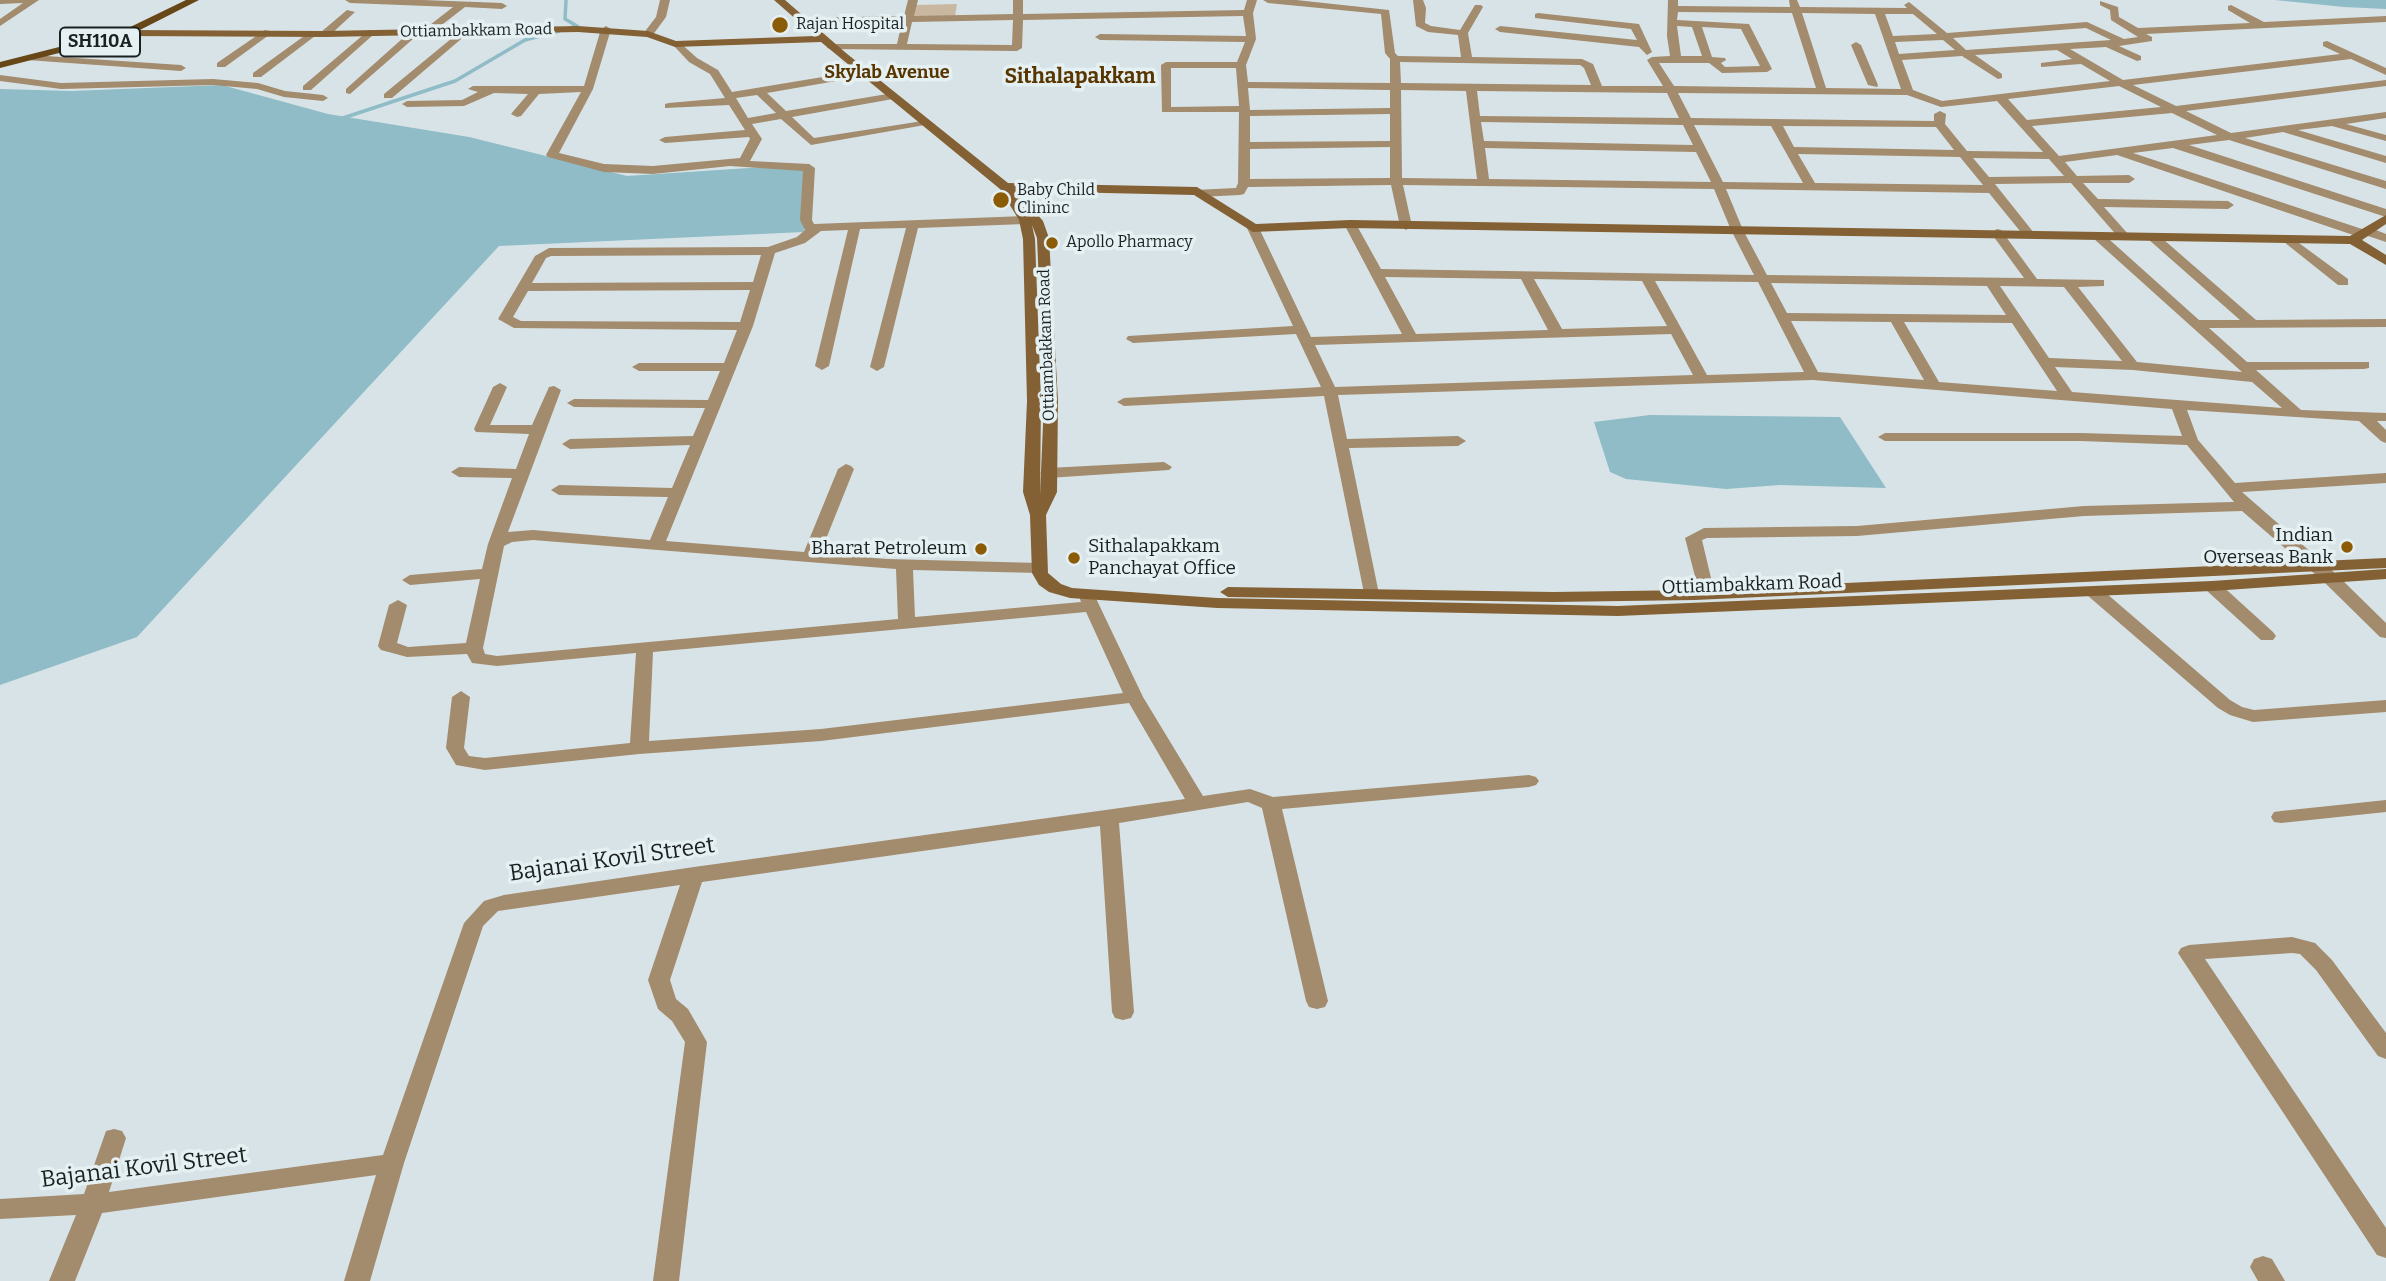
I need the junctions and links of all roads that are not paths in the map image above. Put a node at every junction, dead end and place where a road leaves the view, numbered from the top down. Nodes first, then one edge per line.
1 (24, 0) edge
2 (34, 0) edge
3 (186, 0) edge
4 (194, 0) edge
5 (350, 0) edge
6 (665, 0) edge
7 (769, 0) edge
8 (779, 0) edge
9 (913, 0) edge
10 (1018, 0) edge
11 (1252, 0) edge
12 (1268, 0) edge
13 (1418, 0) edge
14 (1904, 0) edge
15 (0, 1) edge
16 (2103, 3) dead end
17 (1674, 4) edge
18 (462, 5) junction
19 (1794, 5) edge
20 (502, 6) dead end
21 (1478, 7) dead end
22 (2231, 8) dead end
23 (1879, 11) junction
24 (1915, 11) junction
25 (350, 12) dead end
26 (1248, 13) junction
27 (1101, 15) junction
28 (1018, 16) junction
29 (1538, 16) dead end
30 (910, 18) junction
31 (2386, 19) edge
32 (800, 20) junction
33 (0, 23) edge
34 (1673, 23) junction
35 (1696, 23) junction
36 (2262, 25) junction
37 (606, 29) junction
38 (1500, 29) dead end
39 (421, 32) junction
40 (463, 32) junction
41 (961, 32) junction
42 (2139, 32) junction
43 (126, 33) junction
44 (265, 33) junction
45 (369, 33) junction
46 (1463, 33) junction
47 (311, 34) junction
48 (326, 34) junction
49 (648, 34) junction
50 (1944, 36) junction
51 (1251, 39) junction
52 (1889, 39) junction
53 (827, 42) junction
54 (2122, 42) junction
55 (678, 44) junction
56 (1642, 44) junction
57 (2107, 44) junction
58 (2327, 44) dead end
59 (1856, 45) dead end
60 (2057, 46) junction
61 (901, 47) junction
62 (1963, 52) junction
63 (2351, 56) junction
64 (1895, 57) junction
65 (31, 58) junction
66 (2137, 58) dead end
67 (1395, 59) junction
68 (1676, 59) junction
69 (1651, 60) junction
70 (1710, 60) junction
71 (1467, 61) junction
72 (1975, 61) junction
73 (2083, 61) junction
74 (0, 62) edge
75 (221, 65) dead end
76 (1241, 65) junction
77 (2046, 65) dead end
78 (1952, 66) dead end
79 (181, 68) dead end
80 (2386, 72) edge
81 (865, 73) junction
82 (257, 75) dead end
83 (1998, 76) dead end
84 (0, 78) edge
85 (2386, 83) edge
86 (2123, 84) junction
87 (1243, 85) junction
88 (1396, 86) junction
89 (1907, 87) junction
90 (307, 88) dead end
91 (1471, 88) junction
92 (473, 89) dead end
93 (588, 89) junction
94 (1598, 89) junction
95 (491, 90) junction
96 (1671, 90) junction
97 (350, 91) dead end
98 (536, 91) junction
99 (759, 91) junction
100 (1822, 91) junction
101 (388, 96) dead end
102 (893, 96) junction
103 (323, 98) dead end
104 (2001, 98) junction
105 (731, 99) junction
106 (407, 104) dead end
107 (1941, 104) junction
108 (669, 106) dead end
109 (2176, 109) junction
110 (1244, 111) junction
111 (1393, 111) junction
112 (517, 114) dead end
113 (2386, 115) edge
114 (782, 116) junction
115 (1477, 119) junction
116 (745, 122) junction
117 (925, 122) junction
118 (1687, 122) junction
119 (1774, 122) junction
120 (2330, 123) junction
121 (1940, 124) junction
122 (2023, 124) junction
123 (2282, 129) junction
124 (753, 133) junction
125 (2228, 136) junction
126 (2386, 138) edge
127 (665, 140) dead end
128 (2169, 143) junction
129 (1395, 144) junction
130 (1480, 144) junction
131 (1244, 146) junction
132 (1701, 149) junction
133 (1790, 150) junction
134 (2115, 151) junction
135 (1964, 154) junction
136 (2055, 158) junction
137 (2386, 160) edge
138 (732, 163) junction
139 (2074, 179) junction
140 (2129, 179) dead end
141 (1395, 181) junction
142 (1244, 183) junction
143 (1484, 183) junction
144 (1989, 185) junction
145 (2386, 185) edge
146 (1719, 186) junction
147 (1005, 187) junction
148 (1811, 187) junction
149 (1199, 192) junction
150 (2095, 203) junction
151 (2228, 205) dead end
152 (2386, 213) edge
153 (2386, 219) edge
154 (1025, 220) junction
155 (913, 224) junction
156 (1350, 224) junction
157 (855, 226) junction
158 (1406, 226) junction
159 (1253, 228) junction
160 (811, 230) junction
161 (1737, 230) junction
162 (1997, 233) junction
163 (2028, 233) junction
164 (2097, 235) junction
165 (2123, 235) junction
166 (2361, 235) junction
167 (2152, 236) junction
168 (2386, 238) edge
169 (2288, 239) junction
170 (769, 251) junction
171 (2386, 261) edge
172 (1378, 272) junction
173 (1525, 275) junction
174 (1646, 276) junction
175 (1763, 278) junction
176 (1990, 281) junction
177 (2033, 282) junction
178 (2343, 282) dead end
179 (2068, 283) junction
180 (2099, 284) dead end
181 (760, 286) junction
182 (523, 287) junction
183 (1783, 317) junction
184 (1895, 318) junction
185 (2015, 319) junction
186 (2386, 323) edge
187 (2196, 324) junction
188 (2253, 324) junction
189 (746, 326) junction
190 (1676, 330) junction
191 (1557, 333) junction
192 (1302, 336) junction
193 (1411, 338) junction
194 (1133, 339) dead end
195 (2047, 362) junction
196 (2364, 365) dead end
197 (822, 366) dead end
198 (2133, 366) junction
199 (2245, 366) junction
200 (639, 367) dead end
201 (729, 367) junction
202 (877, 367) dead end
203 (1813, 376) junction
204 (1702, 378) junction
205 (2258, 378) junction
206 (1934, 385) junction
207 (500, 387) dead end
208 (554, 390) dead end
209 (1330, 391) junction
210 (2067, 395) junction
211 (1124, 402) dead end
212 (574, 403) dead end
213 (2177, 403) junction
214 (714, 404) junction
215 (2297, 414) junction
216 (2386, 417) edge
217 (2365, 418) junction
218 (538, 430) junction
219 (1885, 437) dead end
220 (2386, 438) edge
221 (699, 440) junction
222 (1458, 441) dead end
223 (2192, 441) junction
224 (570, 443) dead end
225 (1339, 444) junction
226 (1164, 467) dead end
227 (846, 470) dead end
228 (459, 472) dead end
229 (1048, 473) junction
230 (521, 474) junction
231 (2386, 478) edge
232 (2230, 488) junction
233 (559, 491) dead end
234 (677, 493) junction
235 (2246, 506) junction
236 (1038, 515) junction
237 (496, 544) junction
238 (656, 545) junction
239 (810, 558) junction
240 (2386, 563) edge
241 (904, 564) junction
242 (2315, 566) junction
243 (1039, 568) junction
244 (490, 573) junction
245 (2386, 575) edge
246 (2330, 578) junction
247 (410, 580) dead end
248 (2212, 586) junction
249 (2092, 591) junction
250 (1371, 594) junction
251 (1707, 595) junction
252 (1120, 596) junction
253 (1088, 600) junction
254 (398, 605) dead end
255 (907, 622) junction
256 (2386, 634) edge
257 (2267, 636) dead end
258 (645, 646) junction
259 (474, 648) junction
260 (461, 697) dead end
261 (1134, 697) junction
262 (2386, 706) edge
263 (639, 748) junction
264 (1529, 781) dead end
265 (1198, 804) junction
266 (1271, 804) junction
267 (2386, 806) edge
268 (2281, 817) dead end
269 (1110, 818) junction
270 (694, 874) junction
271 (1317, 1001) dead end
272 (1123, 1012) dead end
273 (2386, 1050) edge
274 (114, 1138) dead end
275 (391, 1163) junction
276 (93, 1205) junction
277 (0, 1209) edge
278 (2386, 1248) edge
279 (62, 1281) edge
280 (357, 1281) edge
281 (666, 1281) edge

1 - 15 street
2 - 33 street
3 - 74 main road, SH110A
4 - 43 main road, SH110A
5 - 18 street
6 - 49 street
7 - 32 street, Ottiambakkam Road
8 - 32 street, Ottiambakkam Road
9 - 30 street
10 - 28 street
11 - 26 street
12 - 67 street
13 - 46 street
14 - 24 street
16 - 42 street
17 - 19 street
17 - 34 street
18 - 20 street
18 - 39 street
19 - 23 street
19 - 100 street
21 - 46 street
22 - 36 street
23 - 24 street
23 - 52 street
24 - 50 street
25 - 48 street
26 - 27 street
26 - 51 street
27 - 28 street
27 - 51 street
28 - 41 street
28 - 41 street
29 - 56 street
30 - 32 street
30 - 41 street
30 - 61 street
31 - 36 street
32 - 53 street, Ottiambakkam Road
34 - 35 street
34 - 68 street
35 - 70 street
35 - 70 street
36 - 42 street
37 - 40 street, Ottiambakkam Road
37 - 49 street, Ottiambakkam Road
37 - 93 street
38 - 56 street
39 - 40 street, Ottiambakkam Road
39 - 45 street, Ottiambakkam Road
39 - 97 street
40 - 101 street
41 - 61 street
42 - 54 street
43 - 44 street, Ottiambakkam Road
43 - 65 main road, SH110A
44 - 47 street, Ottiambakkam Road
44 - 75 street
45 - 48 street, Ottiambakkam Road
45 - 90 street
46 - 71 street
47 - 48 street, Ottiambakkam Road
47 - 82 street
49 - 55 street, Ottiambakkam Road
50 - 52 street
50 - 54 street
50 - 62 street
51 - 76 street
52 - 64 street
53 - 55 street, Ottiambakkam Road
53 - 61 street
53 - 81 street, Ottiambakkam Road
54 - 57 street
55 - 105 street
56 - 69 street
57 - 60 street
57 - 66 street
58 - 63 street
59 - 89 street
60 - 62 street
60 - 73 street
62 - 64 street
62 - 72 street
63 - 80 street
63 - 86 street
64 - 89 street
65 - 74 main road, SH110A
65 - 79 street
67 - 71 street
67 - 88 street
68 - 69 street
68 - 70 street
69 - 96 street
71 - 94 street
72 - 78 street
72 - 83 street
73 - 77 street
73 - 86 street
76 - 87 street
76 - 110 street
81 - 99 street
81 - 102 street, Ottiambakkam Road
84 - 103 street
85 - 109 street
86 - 104 street
86 - 109 street
87 - 88 street
87 - 110 street
88 - 91 street
88 - 111 street
89 - 100 street
89 - 107 street
91 - 94 street
91 - 115 street
92 - 95 street
93 - 98 street
93 - 138 street
94 - 96 street
95 - 98 street
95 - 106 street
96 - 100 street
96 - 118 street
98 - 112 street
99 - 105 street
99 - 114 street
102 - 114 street
102 - 117 street, Ottiambakkam Road
104 - 107 street
104 - 122 street
105 - 108 street
105 - 116 street
107 - 121 street
109 - 122 street
109 - 125 street
110 - 111 street
110 - 131 street
111 - 129 street
113 - 120 street
114 - 116 street
114 - 117 street
115 - 118 street
115 - 130 street
116 - 124 street
117 - 147 street, Ottiambakkam Road
118 - 119 street
118 - 132 street
119 - 121 street
119 - 133 street
120 - 123 street
120 - 126 street
121 - 135 street
122 - 136 street
123 - 125 street
123 - 137 street
124 - 127 street
124 - 138 street
125 - 128 street
125 - 145 street
128 - 134 street
128 - 152 street
129 - 131 street
129 - 141 street
130 - 132 street
130 - 143 street
131 - 142 street
132 - 146 street
133 - 135 street
133 - 148 street
134 - 136 street
134 - 166 street
135 - 136 street
135 - 144 street
136 - 139 street
138 - 160 street
139 - 140 street
139 - 144 street
139 - 150 street
141 - 142 street
141 - 143 street
141 - 158 street
142 - 149 street
143 - 146 street
144 - 148 street
144 - 163 street
146 - 148 street
146 - 161 street
147 - 149 street
147 - 154 street, Ottiambakkam Road
147 - 229 street, Ottiambakkam Road
149 - 159 street
150 - 151 street
150 - 165 street
153 - 166 street
154 - 155 street
154 - 236 street, Ottiambakkam Road
155 - 157 street
155 - 202 street
156 - 158 street
156 - 159 street
156 - 172 street
157 - 160 street
157 - 197 street
158 - 161 street
159 - 192 street
160 - 170 street
161 - 162 street
161 - 175 street
162 - 163 street
162 - 177 street
163 - 164 street
164 - 165 street
164 - 187 street
165 - 167 street
166 - 168 street
166 - 169 street
166 - 171 street
167 - 169 street
167 - 188 street
169 - 178 street
170 - 181 street
170 - 182 street
172 - 173 street
172 - 193 street
173 - 174 street
173 - 191 street
174 - 175 street
174 - 190 street
175 - 176 street
175 - 183 street
176 - 177 street
176 - 185 street
177 - 179 street
179 - 180 street
179 - 198 street
181 - 182 street
181 - 189 street
182 - 189 street
183 - 184 street
183 - 203 street
184 - 185 street
184 - 206 street
185 - 195 street
186 - 188 street
187 - 188 street
187 - 199 street
189 - 201 street
190 - 191 street
190 - 204 street
191 - 193 street
192 - 193 street
192 - 194 street
192 - 209 street
195 - 198 street
195 - 210 street
196 - 199 street
198 - 205 street
199 - 205 street
200 - 201 street
201 - 214 street
203 - 204 street
203 - 206 street
204 - 209 street
205 - 215 street
206 - 210 street
207 - 218 street
208 - 218 street
209 - 211 street
209 - 225 street
210 - 213 street
212 - 214 street
213 - 215 street
213 - 223 street
214 - 221 street
215 - 217 street
216 - 217 street
217 - 220 street
218 - 230 street
219 - 223 street
221 - 224 street
221 - 234 street
222 - 225 street
223 - 232 street
225 - 250 street
226 - 229 street
227 - 239 street
228 - 230 street
229 - 236 street, Ottiambakkam Road
230 - 237 street
231 - 232 street
232 - 235 street
233 - 234 street
234 - 238 street
235 - 242 street
235 - 251 street
236 - 243 street, Ottiambakkam Road
237 - 238 street
237 - 244 street
238 - 239 street
239 - 241 street
240 - 242 street, Ottiambakkam Road
241 - 243 street
241 - 255 street
242 - 246 street
242 - 251 street, Ottiambakkam Road
243 - 253 street, Ottiambakkam Road
244 - 247 street
244 - 259 street
245 - 246 street, Ottiambakkam Road
246 - 248 street, Ottiambakkam Road
246 - 256 street
248 - 249 street, Ottiambakkam Road
248 - 257 street
249 - 252 street, Ottiambakkam Road
249 - 262 street
250 - 251 street, Ottiambakkam Road
250 - 252 street, Ottiambakkam Road
252 - 253 street, Ottiambakkam Road
253 - 255 street
253 - 261 street
254 - 259 street
255 - 258 street
258 - 259 street
258 - 263 street
260 - 263 street
261 - 263 street
261 - 265 street
264 - 266 street, Bajanai Kovil Street
265 - 266 street, Bajanai Kovil Street
265 - 269 street, Bajanai Kovil Street
266 - 271 street
267 - 268 street
269 - 270 street, Bajanai Kovil Street
269 - 272 street
270 - 275 street, Bajanai Kovil Street
270 - 281 street
273 - 278 street
274 - 276 street
275 - 276 street, Bajanai Kovil Street
275 - 280 street
276 - 277 street, Bajanai Kovil Street
276 - 279 street

